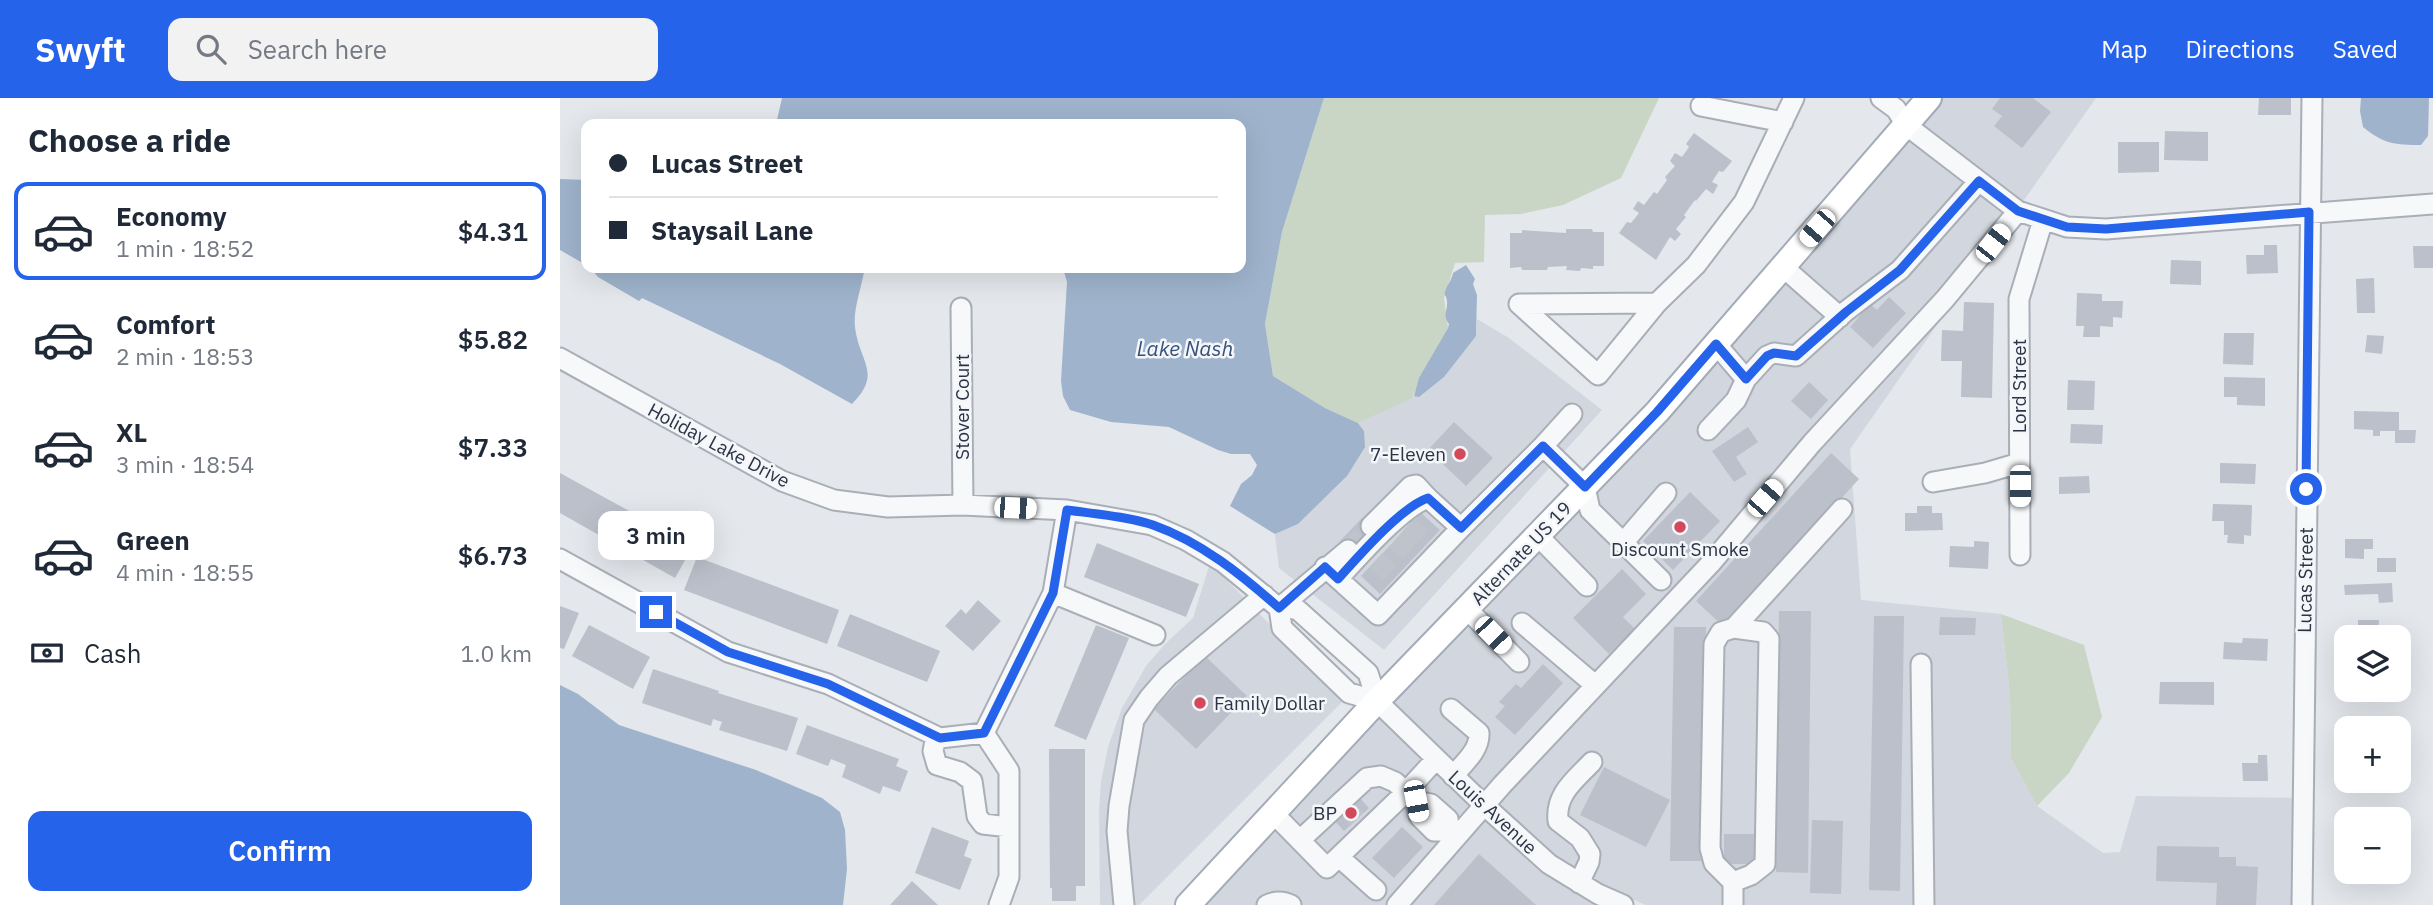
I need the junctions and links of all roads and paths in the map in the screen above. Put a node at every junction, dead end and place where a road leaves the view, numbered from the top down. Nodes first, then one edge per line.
1 (1794, 98) edge
2 (1881, 98) edge
3 (1929, 98) edge
4 (2312, 98) edge
5 (1701, 106) dead end
6 (1783, 122) junction
7 (1906, 125) junction
8 (1979, 181) junction
9 (2433, 204) edge
10 (2018, 211) junction
11 (2309, 212) junction
12 (2043, 220) junction
13 (1783, 267) junction
14 (1657, 303) junction
15 (961, 308) dead end
16 (1840, 317) junction
17 (1716, 344) junction
18 (560, 358) edge
19 (1746, 379) junction
20 (1572, 414) dead end
21 (1708, 430) dead end
22 (1543, 446) junction
23 (2020, 463) junction
24 (1933, 482) dead end
25 (1585, 487) junction
26 (1666, 493) dead end
27 (1428, 498) junction
28 (962, 505) junction
29 (1842, 509) dead end
30 (1067, 510) junction
31 (1392, 528) junction
32 (1461, 528) junction
33 (1538, 536) junction
34 (1623, 543) junction
35 (2020, 555) dead end
36 (560, 559) edge
37 (1332, 573) junction
38 (1661, 580) dead end
39 (1587, 586) dead end
40 (1053, 593) junction
41 (1264, 595) junction
42 (1279, 608) junction
43 (1467, 608) junction
44 (1522, 623) dead end
45 (1734, 628) junction
46 (1155, 635) dead end
47 (1519, 662) dead end
48 (1921, 664) dead end
49 (1595, 685) junction
50 (1377, 701) junction
51 (1451, 709) dead end
52 (984, 733) junction
53 (936, 736) junction
54 (1436, 759) junction
55 (1592, 762) dead end
56 (1453, 776) junction
57 (1411, 796) junction
58 (1484, 805) junction
59 (1274, 814) junction
60 (1352, 814) junction
61 (1009, 827) junction
62 (1453, 834) junction
63 (1300, 840) junction
64 (1339, 857) junction
65 (1733, 882) junction
66 (1579, 883) junction
67 (1376, 890) dead end
68 (1593, 900) edge
69 (999, 905) edge
70 (1124, 905) edge
71 (1188, 905) edge
72 (1267, 905) edge
73 (1292, 905) edge
74 (1397, 905) edge
75 (1623, 905) edge
76 (1733, 905) edge
77 (1924, 905) edge
78 (2302, 905) edge

1 - 6 street
2 - 7 street
3 - 7 main road, Alternate US 19
4 - 11 street, Lucas Street
5 - 6 street
6 - 14 street
7 - 8 street
7 - 13 main road, Alternate US 19
8 - 10 street
8 - 16 street
9 - 11 street
10 - 12 street
10 - 49 street
11 - 12 street
11 - 78 street, Lucas Street
12 - 23 street, Lord Street
13 - 16 street
13 - 17 main road, Alternate US 19
14 - 14 street
15 - 28 street, Stover Court
16 - 19 street
17 - 19 street
17 - 25 main road, Alternate US 19
18 - 28 street, Holiday Lake Drive
19 - 21 street
20 - 22 street
22 - 25 street
22 - 32 street
23 - 24 street
23 - 35 street, Lord Street
25 - 33 main road, Alternate US 19
25 - 34 street
26 - 34 street
27 - 31 street
27 - 31 street
27 - 32 street
28 - 30 street, Holiday Lake Drive
29 - 45 street
30 - 40 street
30 - 41 street, Holiday Lake Drive
31 - 37 street
32 - 37 street
33 - 39 street
33 - 43 main road, Alternate US 19
34 - 38 street
36 - 53 street
37 - 42 street
40 - 46 street
40 - 52 street
41 - 42 street, Holiday Lake Drive
41 - 70 street
42 - 50 street, Holiday Lake Drive
42 - 50 street, Holiday Lake Drive
43 - 47 street
43 - 50 main road, Alternate US 19
44 - 49 street
45 - 65 street
45 - 65 street
48 - 77 street
49 - 58 street
50 - 54 street, Louis Avenue
50 - 59 main road, Alternate US 19
51 - 56 street
52 - 53 street
52 - 61 street
53 - 61 street
54 - 56 street, Louis Avenue
54 - 57 street
55 - 66 street
56 - 58 street, Louis Avenue
57 - 60 street
57 - 60 street
57 - 62 street
58 - 62 street
58 - 66 street, Louis Avenue
59 - 63 street
59 - 71 main road, Alternate US 19
60 - 63 street
60 - 64 street
61 - 69 street
62 - 74 street
63 - 64 street
64 - 67 street
65 - 76 street
66 - 68 street, Louis Avenue
68 - 75 street, Louis Avenue
72 - 73 street

